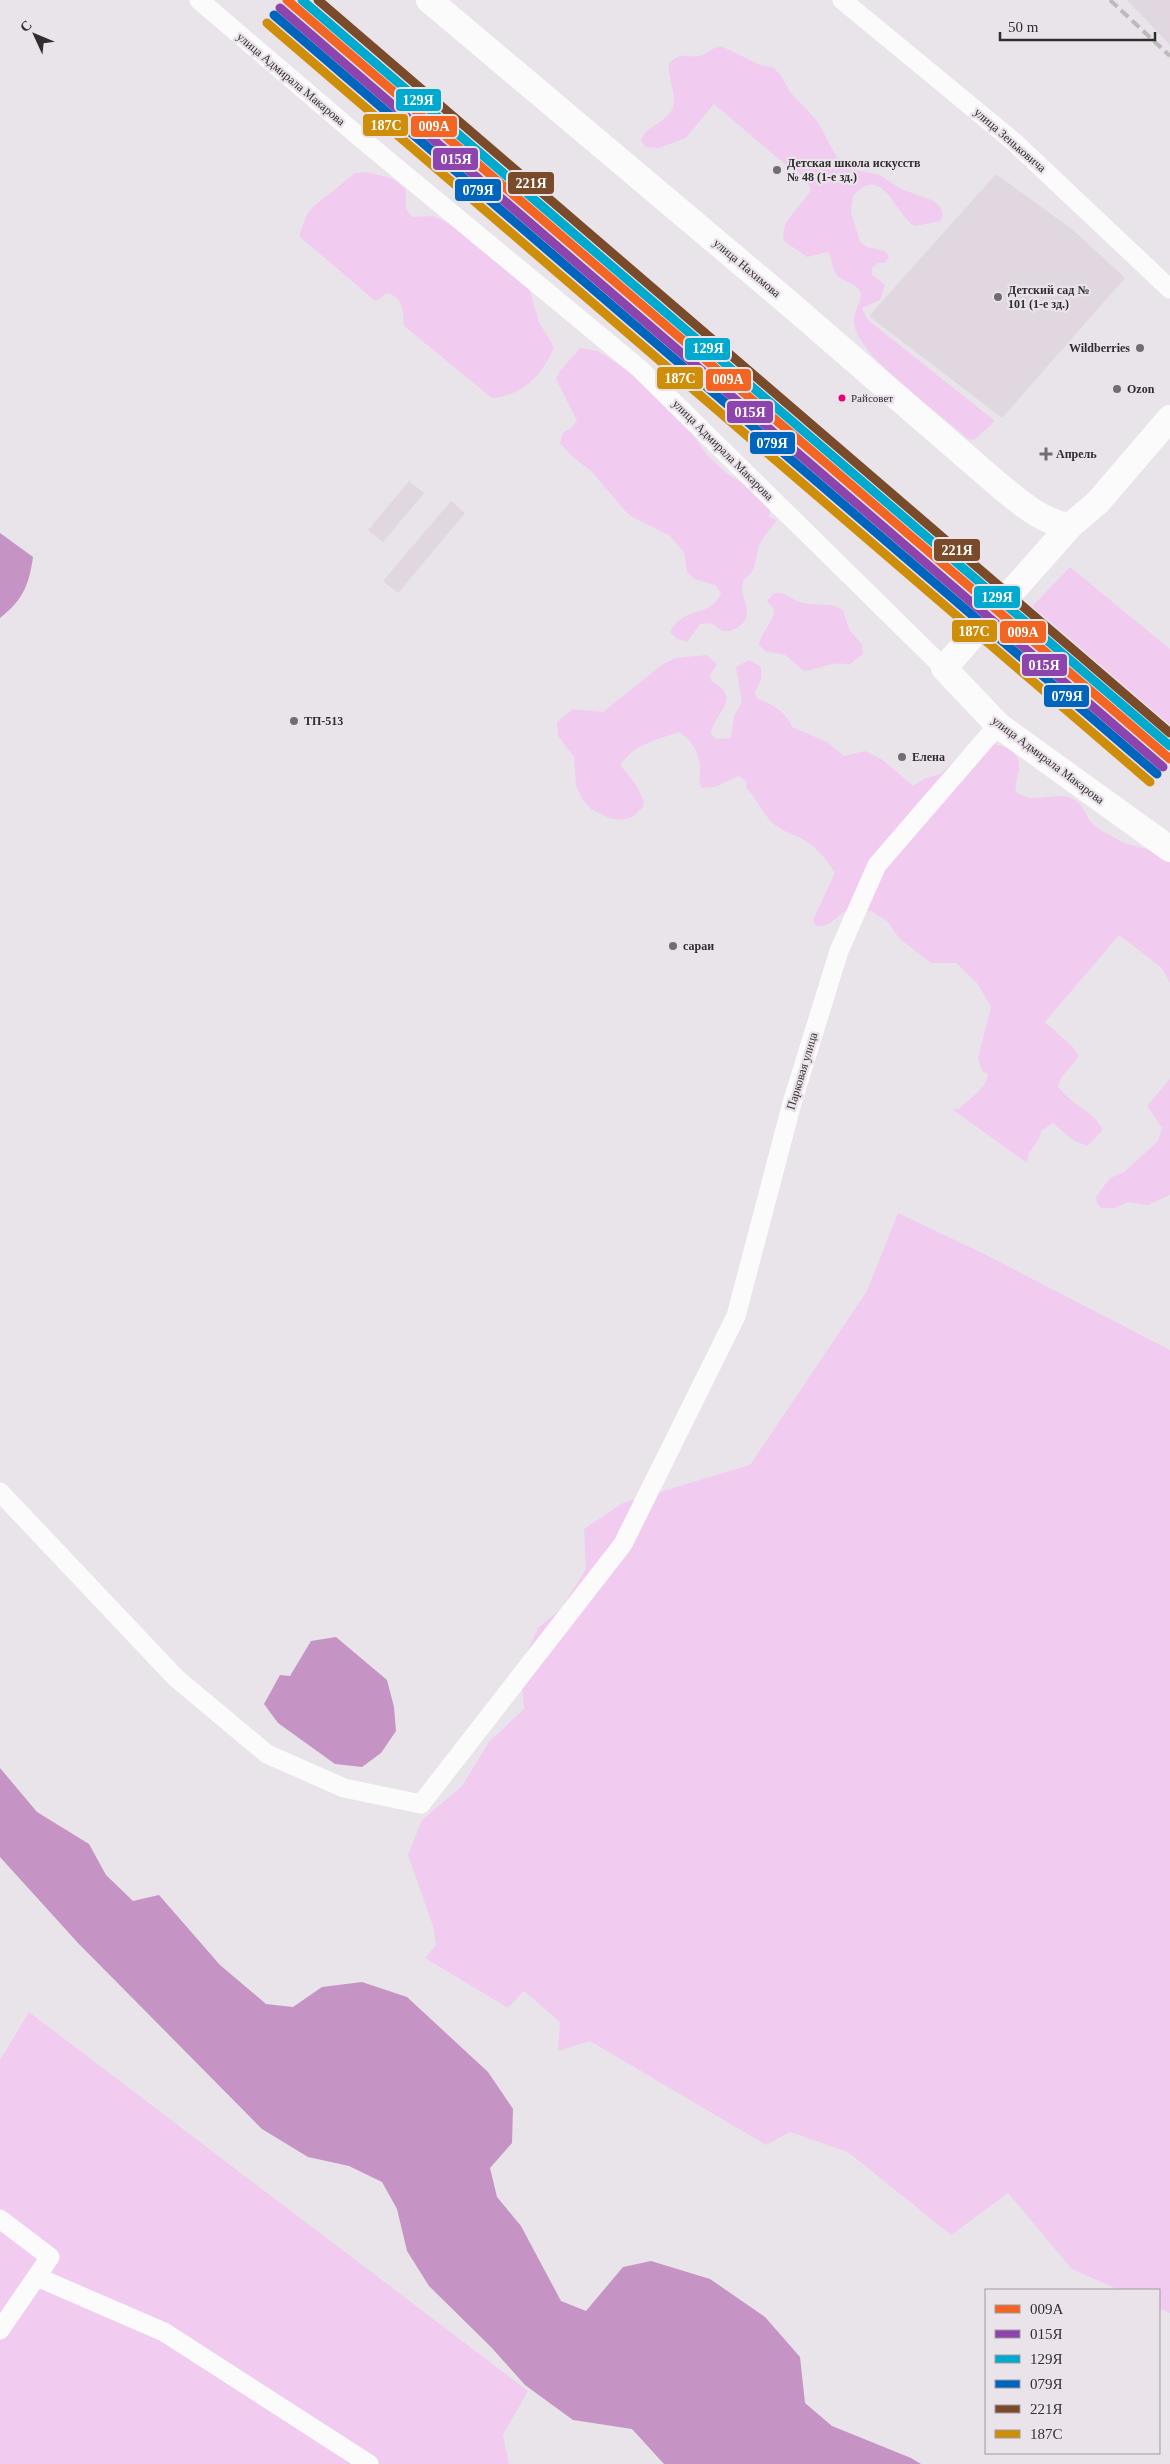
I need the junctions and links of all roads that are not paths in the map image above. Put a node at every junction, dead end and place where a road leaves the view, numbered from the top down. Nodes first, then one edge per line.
1 (199, 0) edge
2 (429, 0) edge
3 (842, 0) edge
4 (1170, 289) edge
5 (1170, 418) edge
6 (1070, 526) junction
7 (949, 673) junction
8 (998, 725) junction
9 (1170, 850) edge
10 (0, 1492) edge
11 (0, 2219) edge
12 (37, 2277) junction
13 (0, 2330) edge
14 (369, 2464) edge

1 - 7 street, улица Адмирала Макарова
2 - 6 main road, улица Нахимова
3 - 4 street, улица Зеньковича
5 - 6 main road
6 - 7 main road
7 - 8 main road, улица Адмирала Макарова
8 - 9 main road, улица Адмирала Макарова
8 - 10 street, Парковая улица
11 - 12 street
12 - 13 street
12 - 14 street

